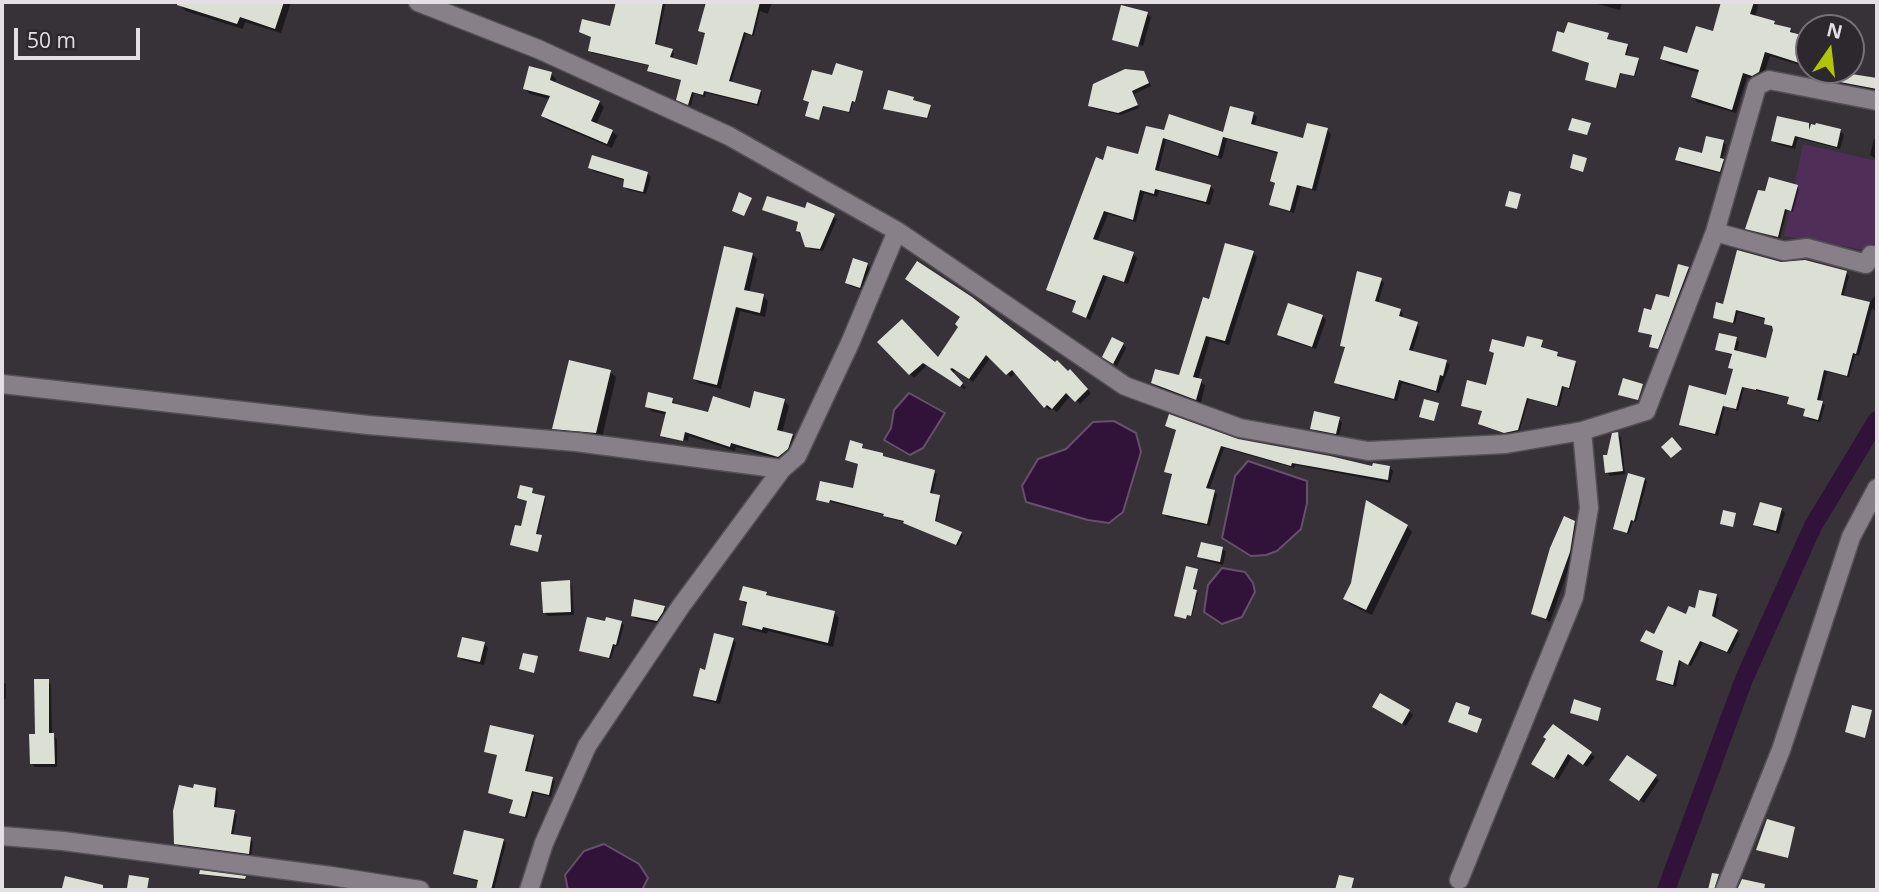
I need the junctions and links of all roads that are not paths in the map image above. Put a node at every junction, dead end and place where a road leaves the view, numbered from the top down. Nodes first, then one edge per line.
1 (418, 2) edge
2 (1877, 101) edge
3 (897, 232) junction
4 (1715, 232) junction
5 (1877, 256) edge
6 (2, 384) edge
7 (1582, 431) junction
8 (782, 469) junction
9 (1877, 488) edge
10 (2, 836) edge
11 (1459, 880) dead end
12 (420, 890) edge
13 (529, 890) edge
14 (1725, 890) edge

1 - 3 street
2 - 4 street
3 - 7 street
3 - 8 street
4 - 5 street
4 - 7 street
6 - 8 street
7 - 11 street
8 - 13 street
9 - 14 street
10 - 12 street

